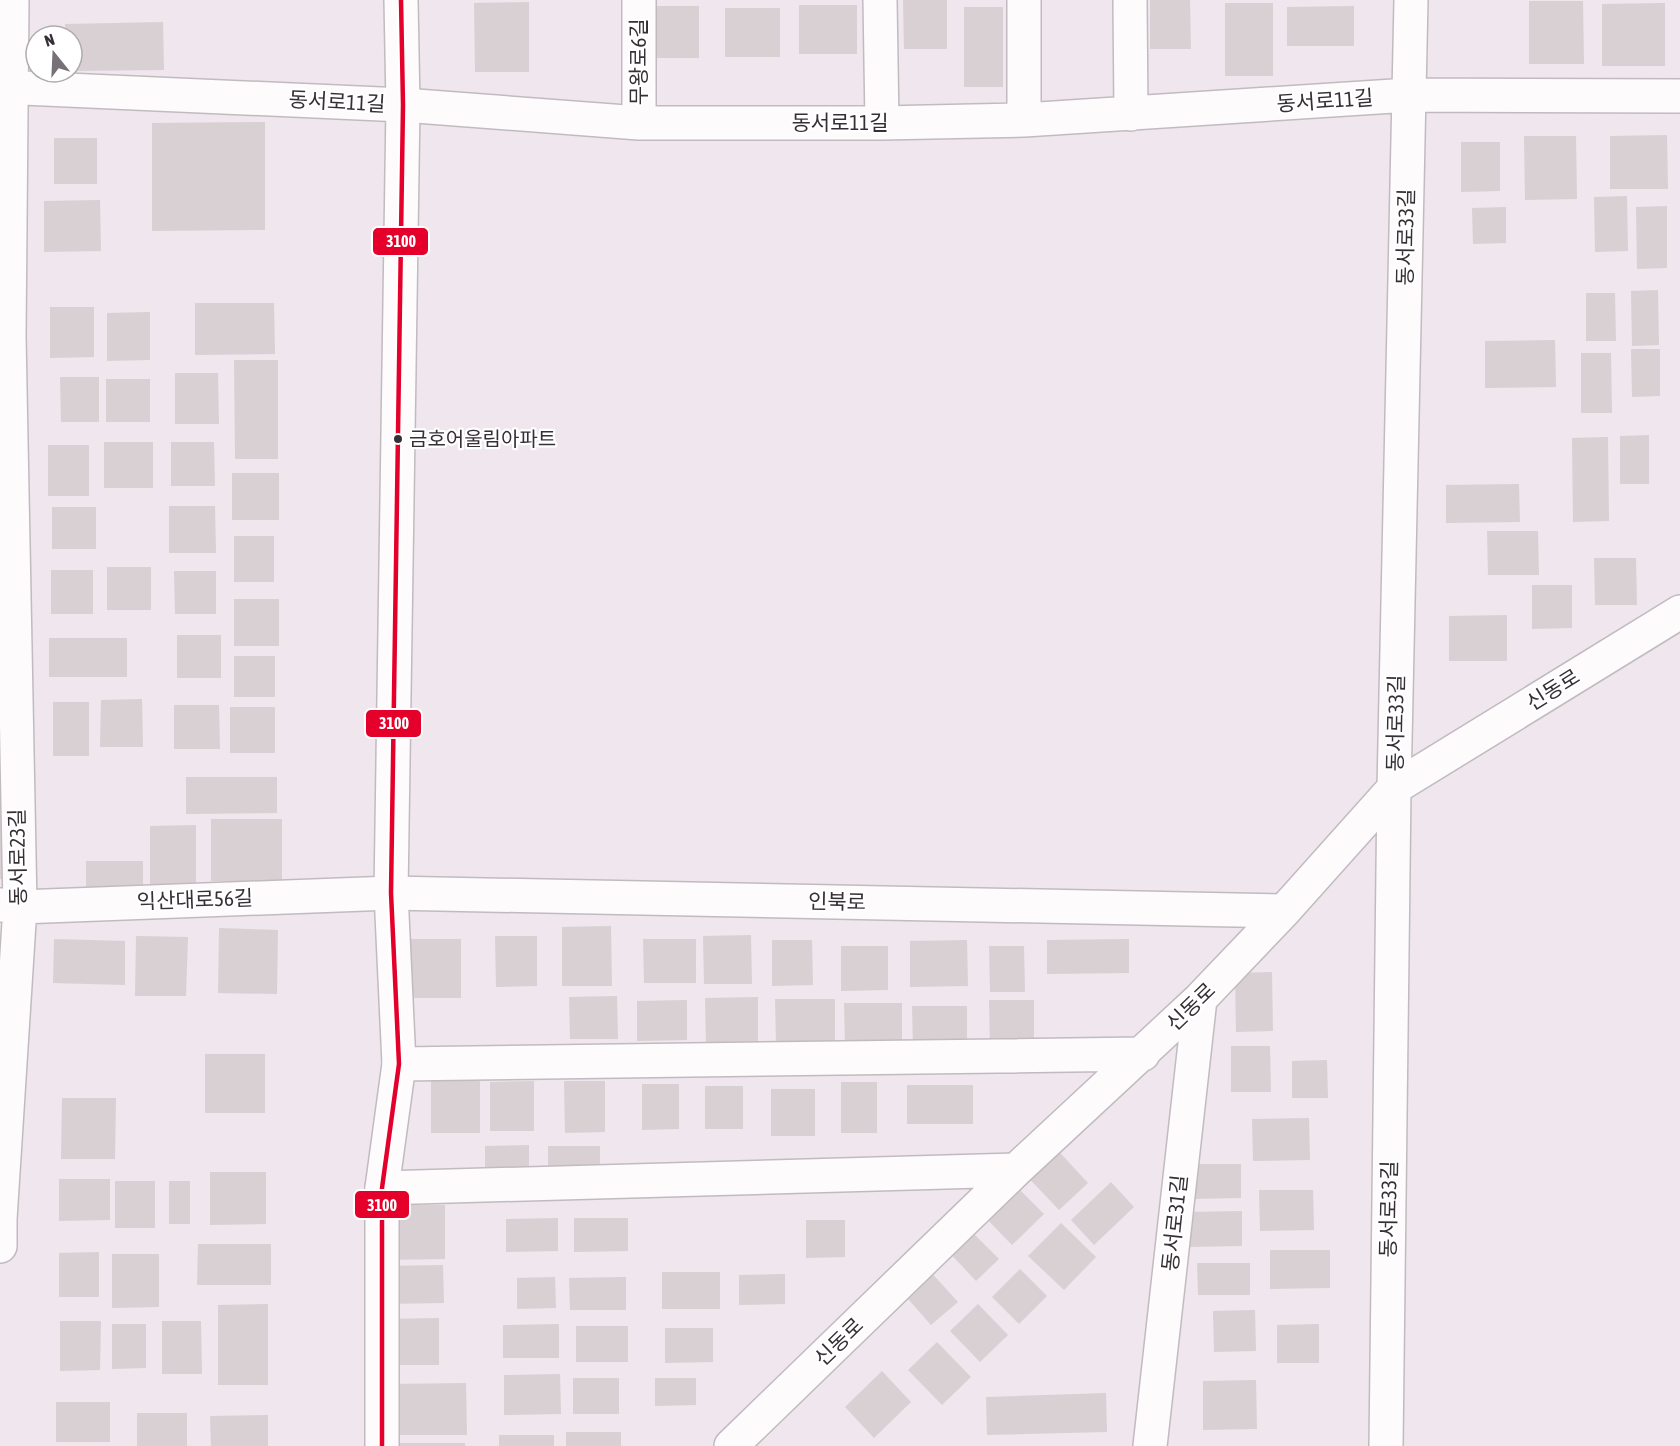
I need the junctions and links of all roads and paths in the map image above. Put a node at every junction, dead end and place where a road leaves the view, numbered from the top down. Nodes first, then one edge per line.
1 (12, 0) edge
2 (401, 0) edge
3 (639, 0) edge
4 (880, 0) edge
5 (1024, 0) edge
6 (1130, 0) edge
7 (1411, 0) edge
8 (5, 87) edge
9 (1410, 95) junction
10 (1680, 96) edge
11 (404, 105) junction
12 (1131, 114) junction
13 (1024, 120) junction
14 (639, 123) junction
15 (882, 123) junction
16 (1680, 612) edge
17 (1394, 788) junction
18 (391, 893) junction
19 (10, 906) edge
20 (1284, 911) junction
21 (1200, 999) junction
22 (1143, 1054) junction
23 (399, 1064) junction
24 (1016, 1170) junction
25 (382, 1188) junction
26 (0, 1219) edge
27 (0, 1246) edge
28 (381, 1446) edge
29 (731, 1446) edge
30 (1150, 1446) edge
31 (1386, 1446) edge

1 - 8 street, 동서로23길
2 - 11 street
3 - 14 street, 무왕로6길
4 - 15 street
5 - 13 street
6 - 12 street
7 - 9 street, 동서로33길
8 - 11 street, 동서로11길
8 - 19 street, 동서로23길
9 - 10 street, 동서로11길
9 - 12 street, 동서로11길
9 - 17 street, 동서로33길
11 - 14 street, 동서로11길
11 - 18 street
12 - 13 street, 동서로11길
13 - 15 street, 동서로11길
14 - 15 street, 동서로11길
16 - 17 street, 신동로
17 - 20 street, 신동로
17 - 31 street, 동서로33길
18 - 19 street, 익산대로56길
18 - 20 street, 인북로
18 - 23 street
19 - 26 street, 동서로23길
20 - 21 street, 신동로
21 - 22 street, 신동로
21 - 30 street, 동서로31길
22 - 23 street
22 - 24 street, 신동로
23 - 25 street
24 - 25 street
24 - 29 street, 신동로
25 - 28 street
26 - 27 street, 동서로23길

